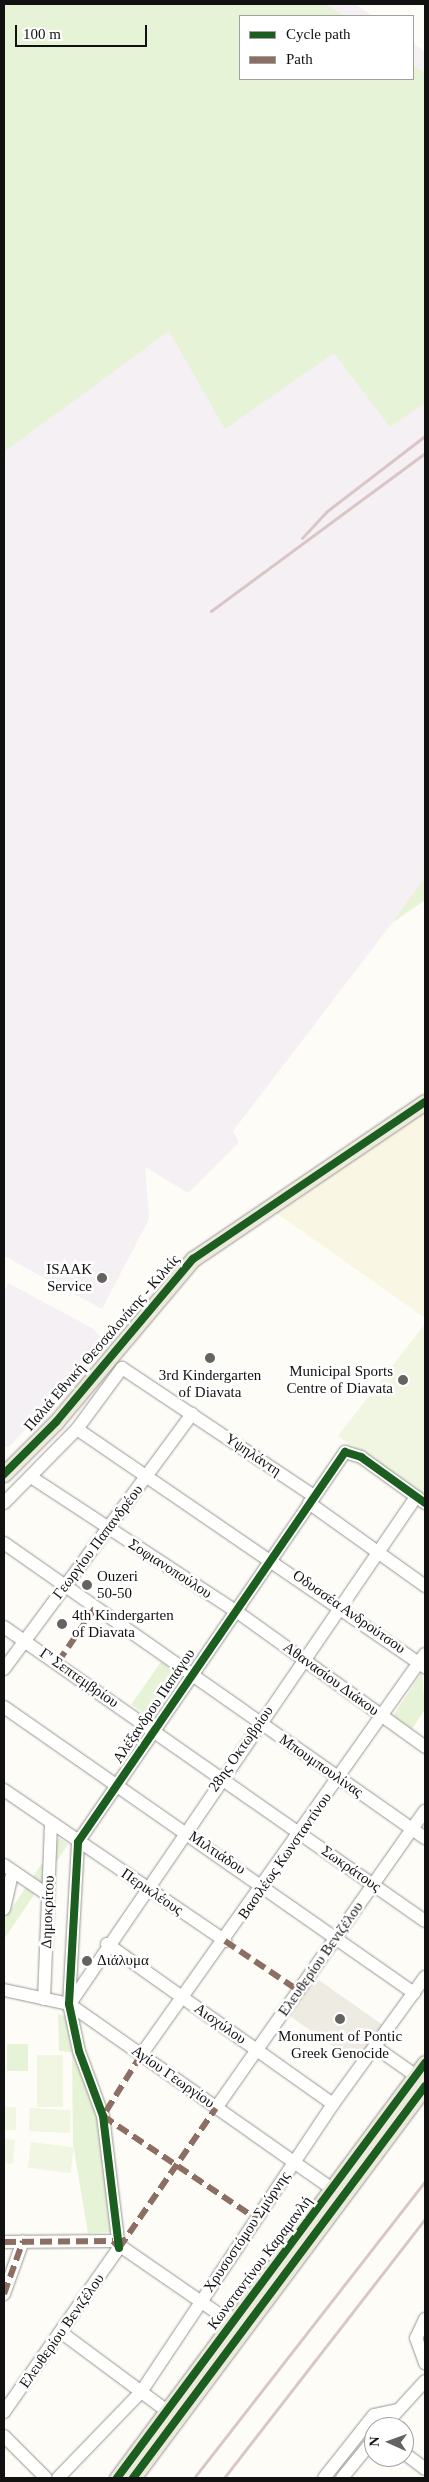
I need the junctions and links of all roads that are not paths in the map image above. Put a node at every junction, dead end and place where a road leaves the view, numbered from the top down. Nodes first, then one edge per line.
1 (425, 1102) edge
2 (192, 1414) junction
3 (77, 1429) junction
4 (4, 1474) edge
5 (147, 1476) junction
6 (31, 1477) junction
7 (312, 1500) junction
8 (421, 1500) edge
9 (4, 1503) edge
10 (108, 1529) junction
11 (4, 1543) edge
12 (377, 1552) junction
13 (272, 1558) junction
14 (64, 1586) junction
15 (425, 1586) edge
16 (341, 1605) junction
17 (236, 1611) junction
18 (4, 1627) edge
19 (25, 1641) junction
20 (304, 1659) junction
21 (423, 1661) edge
22 (4, 1669) edge
23 (191, 1676) junction
24 (4, 1707) edge
25 (382, 1717) junction
26 (260, 1723) junction
27 (154, 1731) junction
28 (425, 1748) edge
29 (222, 1778) junction
30 (339, 1779) junction
31 (117, 1784) junction
32 (4, 1790) edge
33 (425, 1811) edge
34 (51, 1824) junction
35 (412, 1829) junction
36 (185, 1831) junction
37 (300, 1833) junction
38 (425, 1838) edge
39 (78, 1842) junction
40 (8, 1868) edge
41 (374, 1884) junction
42 (264, 1885) junction
43 (146, 1888) junction
44 (48, 1895) junction
45 (4, 1909) edge
46 (425, 1921) edge
47 (337, 1937) junction
48 (225, 1941) junction
49 (107, 1944) junction
50 (425, 1977) edge
51 (4, 1990) edge
52 (414, 1993) junction
53 (182, 1997) junction
54 (44, 1999) junction
55 (69, 2004) junction
56 (375, 2047) junction
57 (257, 2050) junction
58 (141, 2055) junction
59 (425, 2063) edge
60 (422, 2081) edge
61 (334, 2104) junction
62 (216, 2108) junction
63 (294, 2163) junction
64 (332, 2189) junction
65 (23, 2241) junction
66 (4, 2242) edge
67 (119, 2248) junction
68 (4, 2294) edge
69 (201, 2301) junction
70 (425, 2319) edge
71 (232, 2323) junction
72 (62, 2333) junction
73 (425, 2363) edge
74 (425, 2381) edge
75 (141, 2392) junction
76 (398, 2410) junction
77 (167, 2411) junction
78 (4, 2412) edge
79 (373, 2417) edge
80 (392, 2417) edge
81 (364, 2435) edge
82 (4, 2436) edge
83 (364, 2451) edge
84 (414, 2461) edge
85 (425, 2469) edge
86 (46, 2478) edge
87 (58, 2478) edge
88 (116, 2478) edge
89 (133, 2478) edge
90 (325, 2478) edge
91 (342, 2478) edge

1 - 4 main road, Παλιά Εθνική Θεσσαλονίκης - Κιλκίς
2 - 3 street, Υψηλάντη
2 - 5 street, Γεωργίου Παπανδρέου
2 - 7 street, Υψηλάντη
3 - 5 street, Οδυσσέα Ανδρούτσου
3 - 6 street
5 - 10 street, Γεωργίου Παπανδρέου
5 - 13 street, Οδυσσέα Ανδρούτσου
6 - 9 street
6 - 10 street, Σοφιανοπούλου
7 - 8 street, Αλέξανδρου Παπάγου
7 - 12 street, Υψηλάντη
7 - 13 street, Αλέξανδρου Παπάγου
8 - 12 street, 28ης Οκτωβρίου
10 - 14 street, Γεωργίου Παπανδρέου
10 - 17 street, Σοφιανοπούλου
11 - 14 street, Μπουμπουλίνας
12 - 15 street, Υψηλάντη
12 - 16 street, 28ης Οκτωβρίου
13 - 16 street, Οδυσσέα Ανδρούτσου
13 - 17 street, Αλέξανδρου Παπάγου
14 - 19 street, Γεωργίου Παπανδρέου
14 - 23 street, Μπουμπουλίνας
16 - 20 street, 28ης Οκτωβρίου
16 - 21 street, Οδυσσέα Ανδρούτσου
17 - 20 street, Αθανασίου Διάκου
17 - 23 street, Αλέξανδρου Παπάγου
18 - 19 street, Γ' Σεπτεμβρίου
19 - 22 street, Γεωργίου Παπανδρέου
19 - 27 street, Γ' Σεπτεμβρίου
20 - 25 street, Αθανασίου Διάκου
20 - 26 street, 28ης Οκτωβρίου
21 - 25 street, Βασιλέως Κωνσταντίνου
23 - 26 street, Μπουμπουλίνας
23 - 27 street, Αλέξανδρου Παπάγου
24 - 31 street, Μιλτιάδου
25 - 28 street, Αθανασίου Διάκου
25 - 30 street, Βασιλέως Κωνσταντίνου
26 - 29 street, 28ης Οκτωβρίου
26 - 30 street, Μπουμπουλίνας
27 - 29 street, Σωκράτους
27 - 31 street, Αλέξανδρου Παπάγου
29 - 36 street, 28ης Οκτωβρίου
29 - 37 street, Σωκράτους
30 - 35 street, Μπουμπουλίνας
30 - 37 street, Βασιλέως Κωνσταντίνου
31 - 36 street, Μιλτιάδου
31 - 39 street, Αλέξανδρου Παπάγου
32 - 34 street, Περικλέους
33 - 35 street, Ελευθερίου Βενιζέλου
34 - 39 street, Περικλέους
34 - 44 street, Δημοκρίτου
35 - 38 street, Μπουμπουλίνας
35 - 41 street, Ελευθερίου Βενιζέλου
36 - 42 street, Μιλτιάδου
36 - 43 street, 28ης Οκτωβρίου
37 - 41 street, Σωκράτους
37 - 42 street, Βασιλέως Κωνσταντίνου
39 - 43 street, Περικλέους
39 - 55 street
40 - 44 street
40 - 45 street
41 - 46 street, Σωκράτους
41 - 47 street, Ελευθερίου Βενιζέλου
42 - 47 street, Μιλτιάδου
42 - 48 street, Βασιλέως Κωνσταντίνου
43 - 48 street, Περικλέους
43 - 49 street, 28ης Οκτωβρίου
44 - 54 street, Δημοκρίτου
47 - 52 street, Μιλτιάδου
47 - 57 street, Ελευθερίου Βενιζέλου
48 - 53 street, Βασιλέως Κωνσταντίνου
49 - 53 street, Αισχύλου
49 - 55 street, 28ης Οκτωβρίου
50 - 52 street, Χρυσοστόμου Σμύρνης
51 - 54 street, Αγίου Γεωργίου
52 - 56 street, Χρυσοστόμου Σμύρνης
53 - 57 street, Αισχύλου
53 - 58 street, Βασιλέως Κωνσταντίνου
54 - 55 street, Αγίου Γεωργίου
55 - 58 street, Αγίου Γεωργίου
55 - 67 street
56 - 60 street
56 - 61 street, Χρυσοστόμου Σμύρνης
57 - 61 street, Αισχύλου
57 - 62 street, Ελευθερίου Βενιζέλου
58 - 62 street, Αγίου Γεωργίου
59 - 60 main road, Κωνσταντίνου Καραμανλή
60 - 64 main road, Κωνσταντίνου Καραμανλή
60 - 89 main road, Κωνσταντίνου Καραμανλή
61 - 63 street, Χρυσοστόμου Σμύρνης
62 - 63 street, Αγίου Γεωργίου
63 - 64 street, Αγίου Γεωργίου
63 - 69 street, Χρυσοστόμου Σμύρνης
64 - 71 main road, Κωνσταντίνου Καραμανλή
65 - 66 street
65 - 67 street
65 - 68 street
67 - 69 street
67 - 72 street, Ελευθερίου Βενιζέλου
69 - 71 street
69 - 75 street, Χρυσοστόμου Σμύρνης
70 - 73 street
71 - 77 main road, Κωνσταντίνου Καραμανλή
72 - 75 street
72 - 78 street, Ελευθερίου Βενιζέλου
74 - 76 street
75 - 77 street
75 - 87 street, Χρυσοστόμου Σμύρνης
76 - 79 street
76 - 80 street
77 - 88 main road, Κωνσταντίνου Καραμανλή
81 - 90 street
82 - 86 street
83 - 91 street
84 - 85 street

